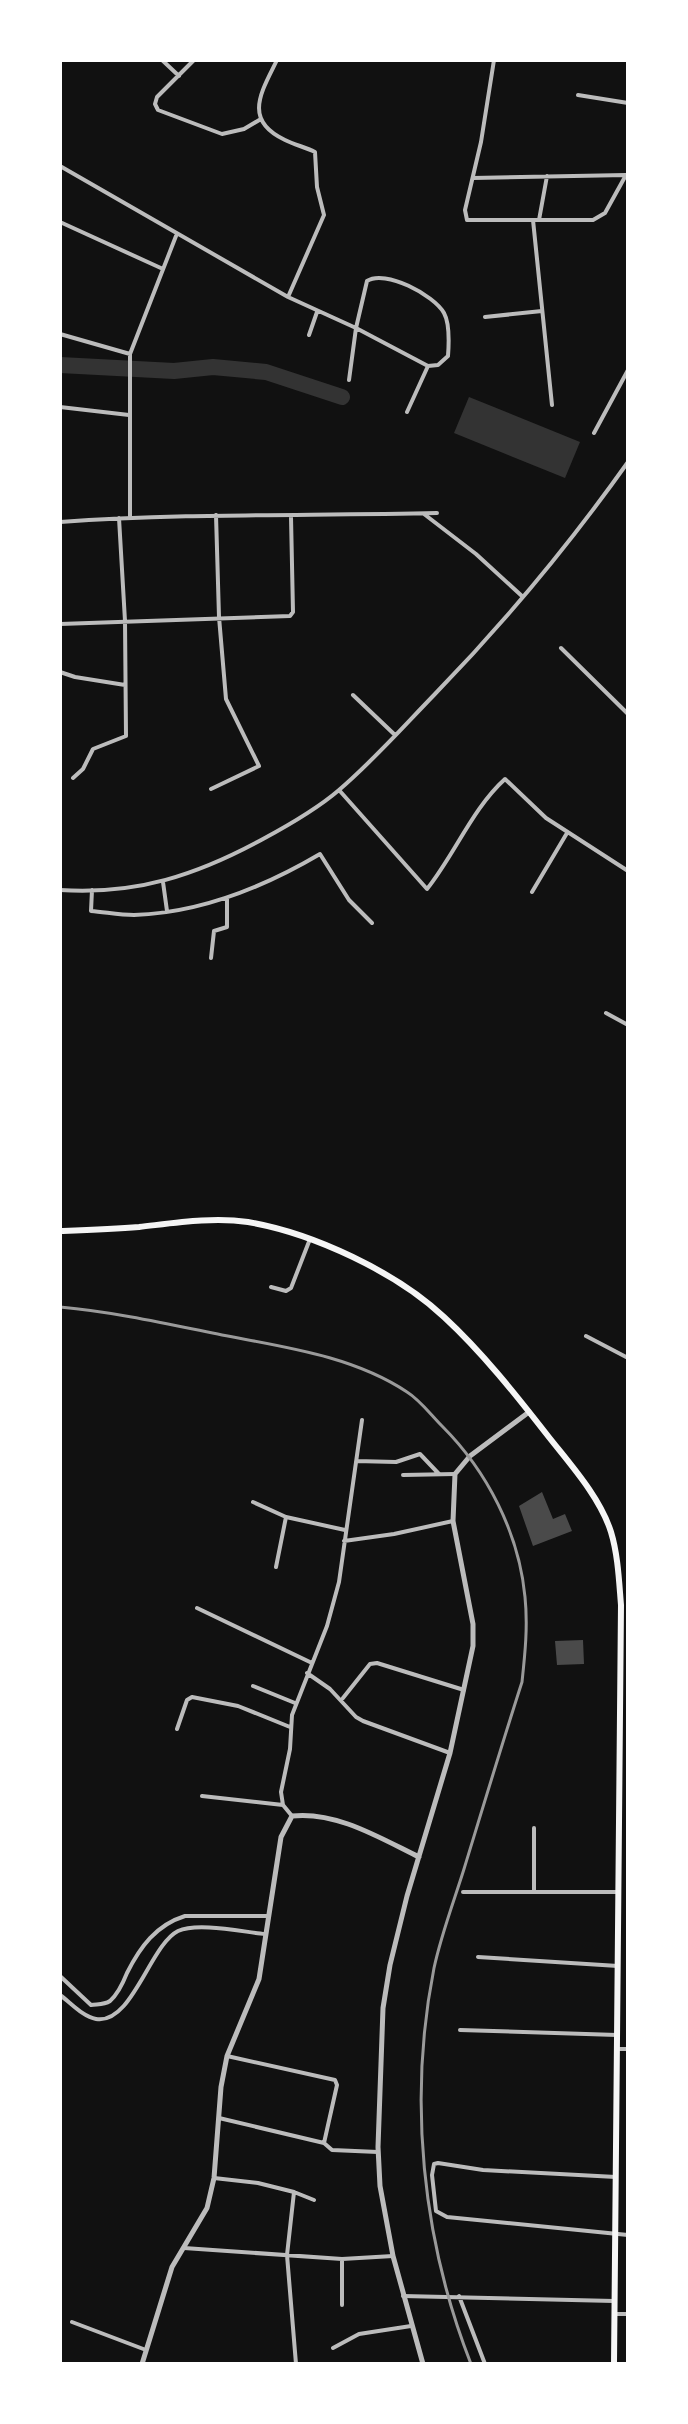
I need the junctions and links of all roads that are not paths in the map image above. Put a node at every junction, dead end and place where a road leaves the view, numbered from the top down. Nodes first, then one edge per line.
1 (162, 60) edge
2 (194, 60) edge
3 (277, 60) edge
4 (494, 60) edge
5 (179, 76) junction
6 (578, 95) dead end
7 (628, 103) edge
8 (261, 119) junction
9 (60, 166) edge
10 (627, 175) edge
11 (547, 176) junction
12 (473, 178) junction
13 (536, 220) junction
14 (60, 222) edge
15 (177, 235) junction
16 (163, 269) junction
17 (288, 297) junction
18 (542, 311) junction
19 (317, 312) junction
20 (485, 317) dead end
21 (356, 328) junction
22 (60, 334) edge
23 (309, 335) dead end
24 (130, 357) junction
25 (428, 366) junction
26 (628, 370) edge
27 (349, 380) dead end
28 (552, 405) dead end
29 (60, 407) edge
30 (407, 412) dead end
31 (129, 415) junction
32 (594, 433) dead end
33 (628, 462) edge
34 (437, 513) dead end
35 (424, 514) junction
36 (216, 515) junction
37 (130, 517) junction
38 (291, 517) junction
39 (119, 518) junction
40 (60, 522) edge
41 (523, 597) junction
42 (219, 617) junction
43 (125, 621) junction
44 (60, 624) edge
45 (561, 648) dead end
46 (60, 672) edge
47 (125, 685) junction
48 (353, 695) dead end
49 (628, 714) edge
50 (395, 735) junction
51 (73, 778) dead end
52 (211, 789) dead end
53 (339, 790) junction
54 (567, 833) junction
55 (628, 871) edge
56 (163, 882) junction
57 (60, 890) edge
58 (92, 890) junction
59 (532, 892) dead end
60 (227, 898) junction
61 (167, 911) junction
62 (372, 923) dead end
63 (211, 958) dead end
64 (606, 1013) dead end
65 (628, 1025) edge
66 (60, 1231) edge
67 (310, 1239) junction
68 (271, 1287) dead end
69 (586, 1336) dead end
70 (628, 1358) edge
71 (529, 1412) junction
72 (362, 1420) dead end
73 (355, 1461) junction
74 (439, 1474) junction
75 (455, 1474) junction
76 (403, 1475) dead end
77 (253, 1502) dead end
78 (286, 1517) junction
79 (453, 1521) junction
80 (345, 1530) junction
81 (344, 1541) junction
82 (276, 1567) dead end
83 (197, 1608) dead end
84 (312, 1663) junction
85 (307, 1673) junction
86 (253, 1686) dead end
87 (464, 1690) junction
88 (624, 1694) edge
89 (342, 1699) junction
90 (295, 1703) junction
91 (290, 1727) junction
92 (177, 1729) dead end
93 (450, 1753) junction
94 (202, 1796) dead end
95 (283, 1805) junction
96 (292, 1816) junction
97 (534, 1828) dead end
98 (419, 1857) junction
99 (628, 1891) edge
100 (463, 1892) dead end
101 (534, 1892) junction
102 (618, 1892) junction
103 (185, 1916) junction
104 (267, 1916) junction
105 (187, 1928) junction
106 (265, 1934) junction
107 (478, 1957) dead end
108 (618, 1966) junction
109 (60, 1976) edge
110 (60, 1995) edge
111 (91, 2005) junction
112 (84, 2013) junction
113 (460, 2030) dead end
114 (617, 2035) junction
115 (617, 2049) junction
116 (628, 2049) edge
117 (227, 2056) junction
118 (219, 2118) junction
119 (324, 2143) junction
120 (378, 2152) junction
121 (616, 2177) junction
122 (214, 2178) junction
123 (294, 2192) junction
124 (314, 2200) dead end
125 (615, 2235) junction
126 (628, 2235) edge
127 (184, 2248) junction
128 (287, 2255) junction
129 (393, 2256) junction
130 (342, 2259) junction
131 (403, 2296) junction
132 (459, 2296) junction
133 (614, 2301) junction
134 (342, 2305) dead end
135 (614, 2313) junction
136 (628, 2314) edge
137 (72, 2322) dead end
138 (411, 2326) junction
139 (333, 2348) dead end
140 (146, 2350) junction
141 (142, 2364) edge
142 (296, 2364) edge
143 (423, 2364) edge
144 (485, 2364) edge
145 (614, 2364) edge

1 - 5 street
2 - 5 street
3 - 8 street
4 - 12 street
5 - 8 street
6 - 7 street
8 - 17 street
9 - 15 street
10 - 11 street
10 - 13 street
11 - 12 street
11 - 13 street
12 - 13 street
13 - 18 street
14 - 16 street
15 - 16 street
15 - 17 street
16 - 24 street
17 - 19 street
18 - 20 street
18 - 28 street
19 - 21 street
19 - 23 street
21 - 25 street
21 - 25 street
21 - 27 street
22 - 24 street
24 - 31 street
25 - 30 street
26 - 32 street
29 - 31 street
31 - 37 street
33 - 41 street
34 - 35 street
35 - 38 street
35 - 41 street
36 - 37 street
36 - 38 street
36 - 42 street
37 - 39 street
38 - 42 street
39 - 40 street
39 - 43 street
41 - 50 street
42 - 43 street
42 - 52 street
43 - 44 street
43 - 47 street
45 - 49 street
46 - 47 street
47 - 51 street
48 - 50 street
50 - 53 street
53 - 54 street
53 - 56 street
54 - 55 street
54 - 59 street
56 - 58 street
56 - 61 street
57 - 58 street
58 - 61 street
60 - 61 street
60 - 62 street
60 - 63 street
64 - 65 street
66 - 67 main road
67 - 68 street
67 - 71 main road
69 - 70 street
71 - 75 street
71 - 88 main road
72 - 73 street
73 - 74 street
73 - 80 street
74 - 75 street
74 - 76 street
75 - 79 street
77 - 78 street
78 - 80 street
78 - 82 street
79 - 81 street
79 - 87 street
80 - 81 street
81 - 84 street
83 - 84 street
84 - 85 street
85 - 89 street
85 - 90 street
86 - 90 street
87 - 89 street
87 - 93 street
88 - 102 main road
89 - 93 street
90 - 91 street
91 - 92 street
91 - 95 street
93 - 98 street
94 - 95 street
95 - 96 street
96 - 98 street
96 - 104 street
97 - 101 street
98 - 120 street
99 - 102 street
100 - 101 street
101 - 102 street
102 - 108 main road
103 - 104 street
103 - 105 street
103 - 111 street
104 - 106 street
105 - 106 street
105 - 112 street
106 - 117 street
107 - 108 street
108 - 114 main road
109 - 111 street
110 - 112 street
111 - 112 street
113 - 114 street
114 - 115 main road
115 - 116 street
115 - 121 main road
117 - 118 street
117 - 119 street
118 - 119 street
118 - 122 street
119 - 120 street
120 - 129 street
121 - 125 main road
121 - 125 street
122 - 123 street
122 - 127 street
123 - 124 street
123 - 128 street
125 - 126 street
125 - 133 main road
127 - 128 street
127 - 140 street
128 - 130 street
128 - 142 street
129 - 130 street
129 - 131 street
130 - 134 street
131 - 132 street
131 - 138 street
132 - 133 street
132 - 144 street
133 - 135 main road
135 - 136 street
135 - 145 main road
137 - 140 street
138 - 139 street
138 - 143 street
140 - 141 street

